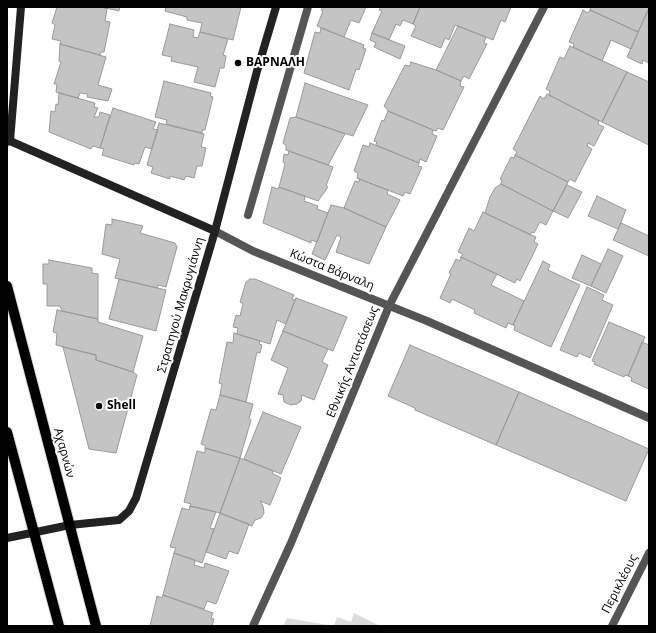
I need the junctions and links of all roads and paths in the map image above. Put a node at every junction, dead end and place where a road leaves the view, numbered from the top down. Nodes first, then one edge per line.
1 (21, 7) edge
2 (276, 7) edge
3 (308, 7) edge
4 (544, 7) edge
5 (9, 141) edge
6 (248, 215) dead end
7 (215, 231) junction
8 (7, 286) edge
9 (389, 306) junction
10 (649, 418) edge
11 (7, 432) edge
12 (70, 525) junction
13 (33, 532) junction
14 (7, 538) edge
15 (649, 553) edge
16 (59, 626) edge
17 (96, 626) edge
18 (253, 626) edge
19 (612, 626) edge

1 - 5 street
2 - 7 street, Στρατηγού Μακρυγιάννη
3 - 6 street
4 - 9 street, Εθνικής Αντιστάσεως
5 - 7 street, Κώστα Βάρναλη
7 - 9 street, Κώστα Βάρναλη
7 - 12 street, Στρατηγού Μακρυγιάννη
8 - 12 main road, Αχαρνών
9 - 10 street, Κώστα Βάρναλη
9 - 18 street, Εθνικής Αντιστάσεως
11 - 13 main road
12 - 13 street, Στρατηγού Μακρυγιάννη
12 - 17 main road, Αχαρνών
13 - 14 street, Στρατηγού Μακρυγιάννη
13 - 16 main road
15 - 19 street, Περικλέους

